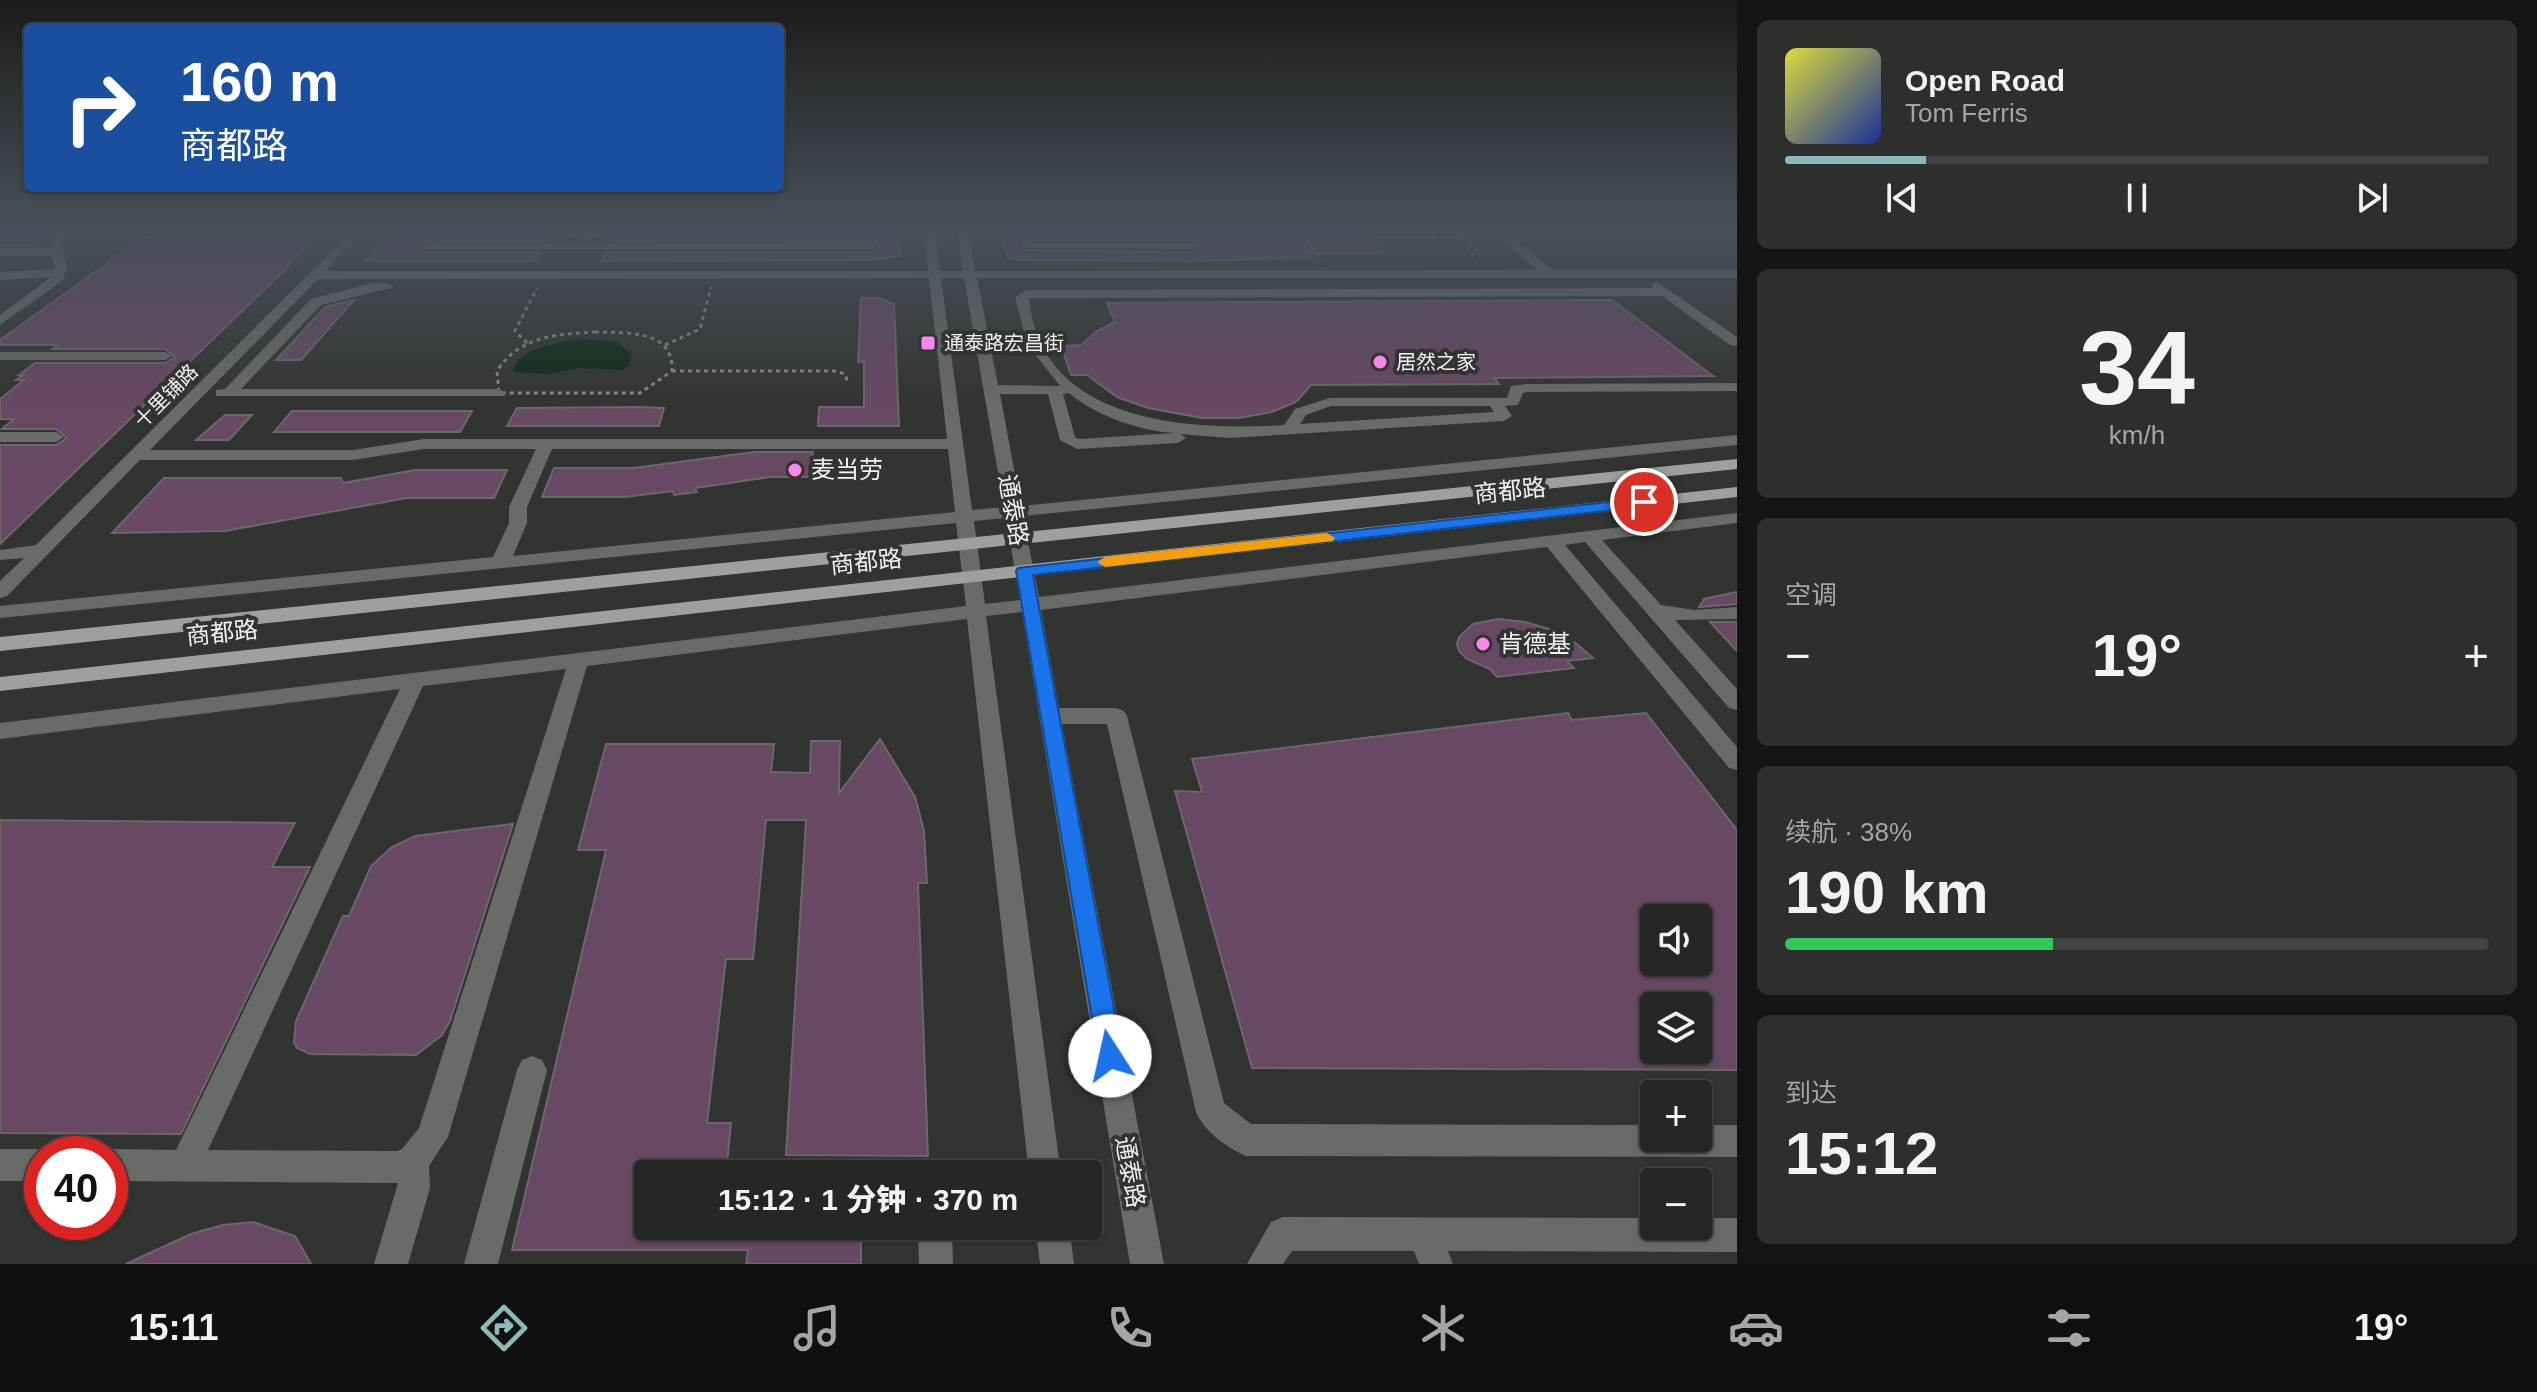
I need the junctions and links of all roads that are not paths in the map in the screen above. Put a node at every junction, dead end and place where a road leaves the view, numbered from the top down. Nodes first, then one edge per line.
1 (47, 288) edge
2 (301, 288) edge
3 (368, 288) edge
4 (937, 288) edge
5 (973, 288) edge
6 (1660, 288) edge
7 (1666, 292) junction
8 (0, 321) edge
9 (1735, 342) edge
10 (0, 356) edge
11 (17, 356) junction
12 (165, 356) dead end
13 (0, 369) edge
14 (1737, 387) edge
15 (992, 389) junction
16 (1062, 390) junction
17 (197, 393) junction
18 (229, 393) junction
19 (499, 393) road end
20 (1410, 396) junction
21 (1494, 402) junction
22 (1429, 421) junction
23 (1289, 429) junction
24 (1212, 433) junction
25 (0, 437) edge
26 (56, 437) dead end
27 (1737, 440) edge
28 (546, 444) junction
29 (955, 444) junction
30 (136, 455) junction
31 (1737, 464) edge
32 (1737, 492) edge
33 (1014, 512) junction
34 (964, 517) junction
35 (1737, 518) edge
36 (1589, 536) junction
37 (1018, 538) junction
38 (1552, 541) junction
39 (967, 544) junction
40 (41, 550) junction
41 (0, 555) edge
42 (500, 563) junction
43 (1024, 571) junction
44 (971, 577) junction
45 (0, 592) edge
46 (1030, 603) junction
47 (1653, 609) junction
48 (976, 610) junction
49 (0, 612) edge
50 (1737, 613) edge
51 (0, 644) edge
52 (579, 659) junction
53 (415, 680) junction
54 (0, 684) edge
55 (1737, 703) edge
56 (1050, 716) junction
57 (0, 731) edge
58 (1737, 762) edge
59 (532, 1070) dead end
60 (1737, 1141) edge
61 (1043, 1160) edge
62 (413, 1161) junction
63 (0, 1165) edge
64 (24, 1165) edge
65 (128, 1165) edge
66 (185, 1165) junction
67 (1737, 1235) edge
68 (935, 1240) edge
69 (1054, 1240) edge
70 (1430, 1249) edge
71 (391, 1264) edge
72 (481, 1264) edge
73 (936, 1264) edge
74 (1057, 1264) edge
75 (1147, 1264) edge
76 (1264, 1264) edge

1 - 8 street
2 - 17 street, 十里铺路
3 - 18 street
4 - 29 street, 通泰路
5 - 15 street, 通泰路
6 - 7 street
7 - 9 street
7 - 16 street
10 - 11 street
11 - 12 street
11 - 13 street
14 - 21 street
15 - 16 street
15 - 33 street, 通泰路
16 - 24 street
16 - 24 street
17 - 18 street
17 - 30 street, 十里铺路
18 - 19 street
20 - 21 street
20 - 22 street
20 - 23 street
21 - 22 street
22 - 23 street
23 - 24 street
25 - 26 street
27 - 33 street
28 - 29 street
28 - 30 street
28 - 42 street
29 - 34 street, 通泰路
30 - 40 street, 十里铺路
31 - 37 main road, 商都路
32 - 43 main road, 商都路
33 - 34 street
33 - 37 street, 通泰路
34 - 39 street, 通泰路
34 - 42 street
35 - 36 street
36 - 38 street
36 - 47 street
37 - 39 main road, 商都路
37 - 43 street, 通泰路
38 - 46 street
38 - 58 street
39 - 44 street, 通泰路
39 - 51 main road, 商都路
40 - 41 street
40 - 45 street, 十里铺路
42 - 49 street
43 - 44 main road, 商都路
43 - 46 street, 通泰路
44 - 48 street, 通泰路
44 - 54 main road, 商都路
46 - 48 street
46 - 56 street, 通泰路
47 - 50 street
47 - 55 street
48 - 52 street
48 - 61 street, 通泰路
52 - 53 street
52 - 62 street
53 - 57 street
53 - 66 street
56 - 60 street
56 - 75 street, 通泰路
59 - 72 street
62 - 66 street
62 - 71 street
63 - 64 street
65 - 66 street
67 - 70 street
68 - 73 street
69 - 74 street
70 - 76 street

